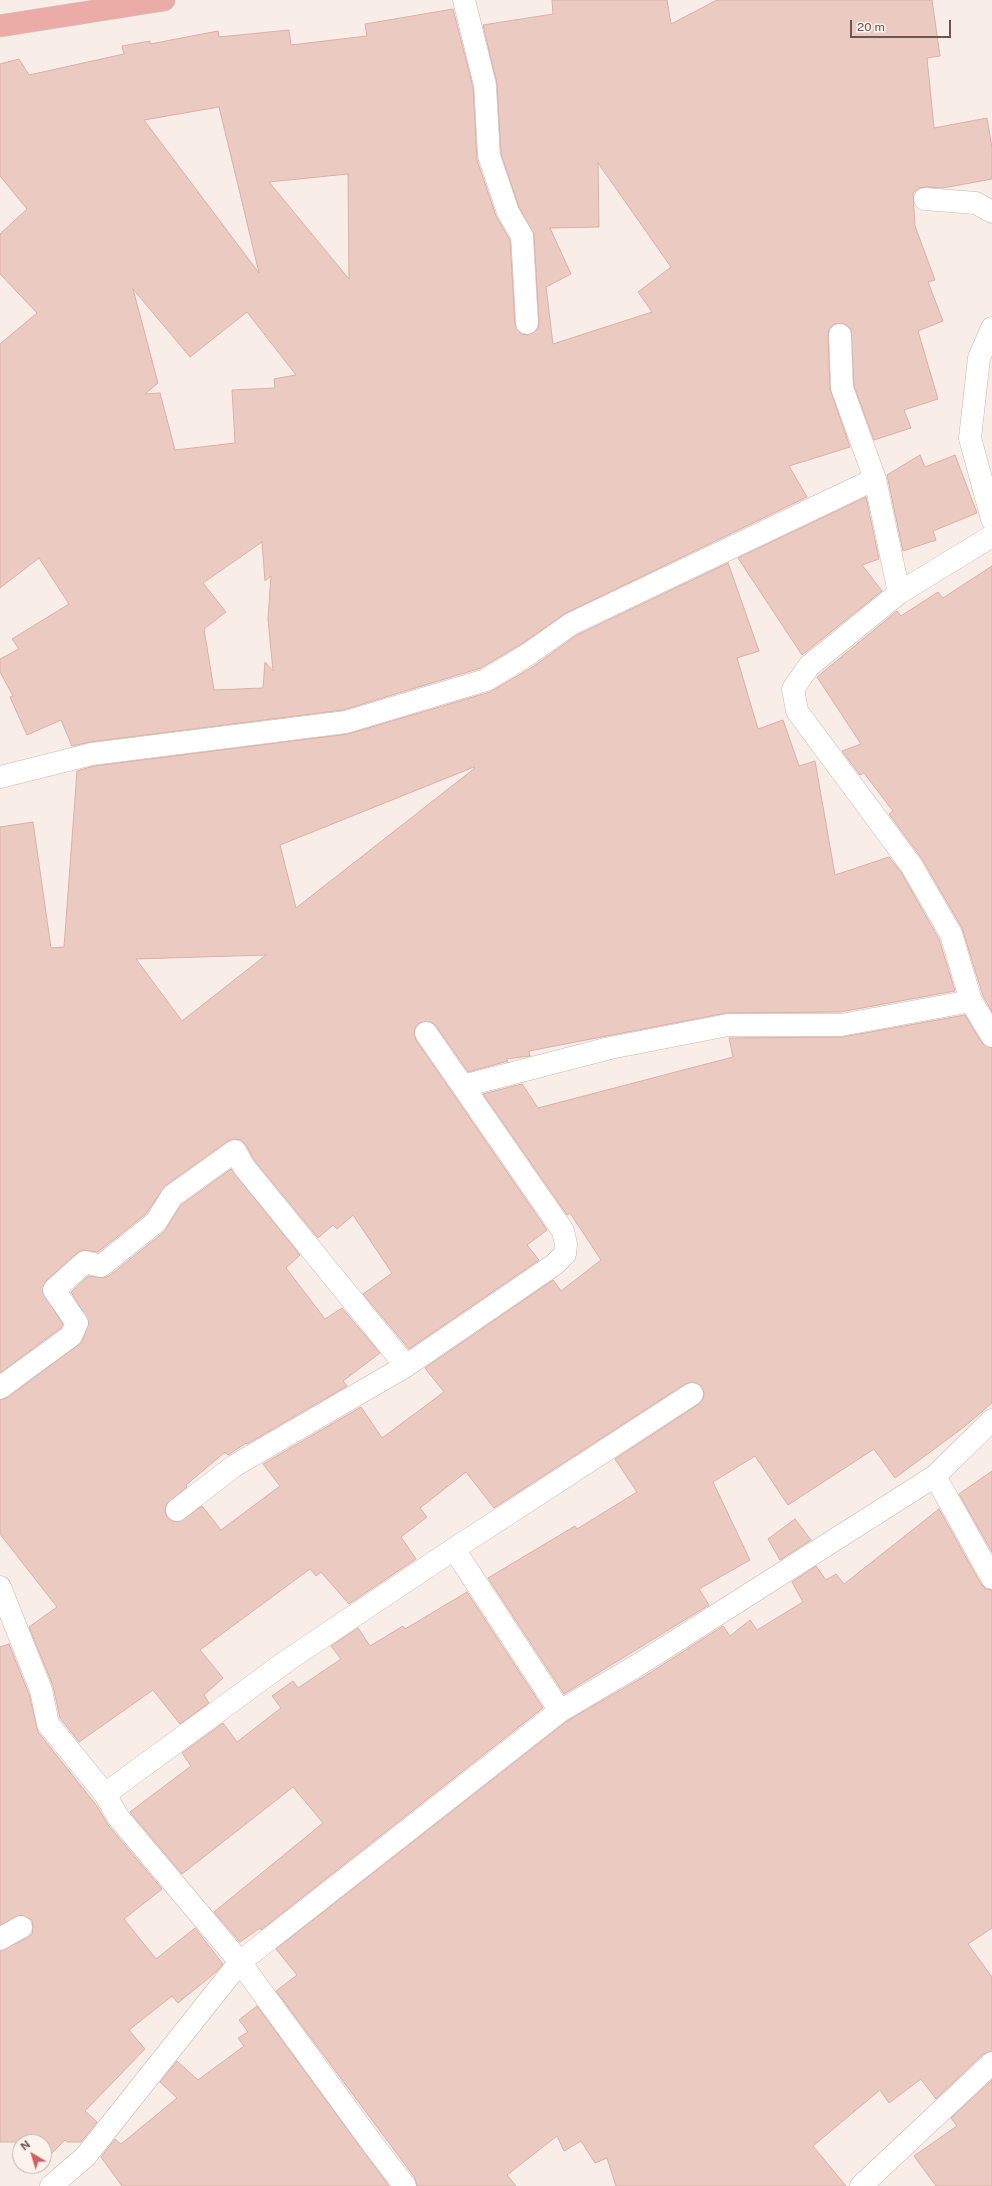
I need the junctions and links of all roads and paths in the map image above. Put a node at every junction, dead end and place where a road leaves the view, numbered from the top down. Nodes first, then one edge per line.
1 (164, 0) edge
2 (464, 0) edge
3 (0, 26) edge
4 (925, 199) dead end
5 (992, 212) edge
6 (527, 323) dead end
7 (992, 328) edge
8 (840, 335) dead end
9 (875, 479) junction
10 (992, 519) edge
11 (992, 536) edge
12 (899, 593) junction
13 (0, 777) edge
14 (970, 1001) junction
15 (426, 1033) dead end
16 (992, 1036) edge
17 (463, 1086) junction
18 (406, 1366) junction
19 (0, 1388) edge
20 (692, 1394) dead end
21 (992, 1420) edge
22 (935, 1476) junction
23 (177, 1510) dead end
24 (454, 1549) junction
25 (992, 1578) edge
26 (0, 1587) edge
27 (560, 1711) junction
28 (105, 1794) junction
29 (21, 1927) dead end
30 (0, 1939) edge
31 (240, 1962) junction
32 (992, 2063) edge
33 (51, 2186) edge
34 (405, 2186) edge
35 (861, 2186) edge

1 - 3 highway
2 - 6 street
4 - 5 street
7 - 10 street
8 - 9 street
9 - 12 street
9 - 13 street
11 - 12 street
12 - 14 street
14 - 16 street
14 - 17 street
15 - 17 street
17 - 18 street
18 - 19 street
18 - 23 street
20 - 24 street
21 - 22 street
22 - 25 street
22 - 27 street
24 - 27 street
24 - 28 street
26 - 28 street
27 - 31 street
28 - 31 street
29 - 30 street
31 - 33 street
31 - 34 street
32 - 35 street

